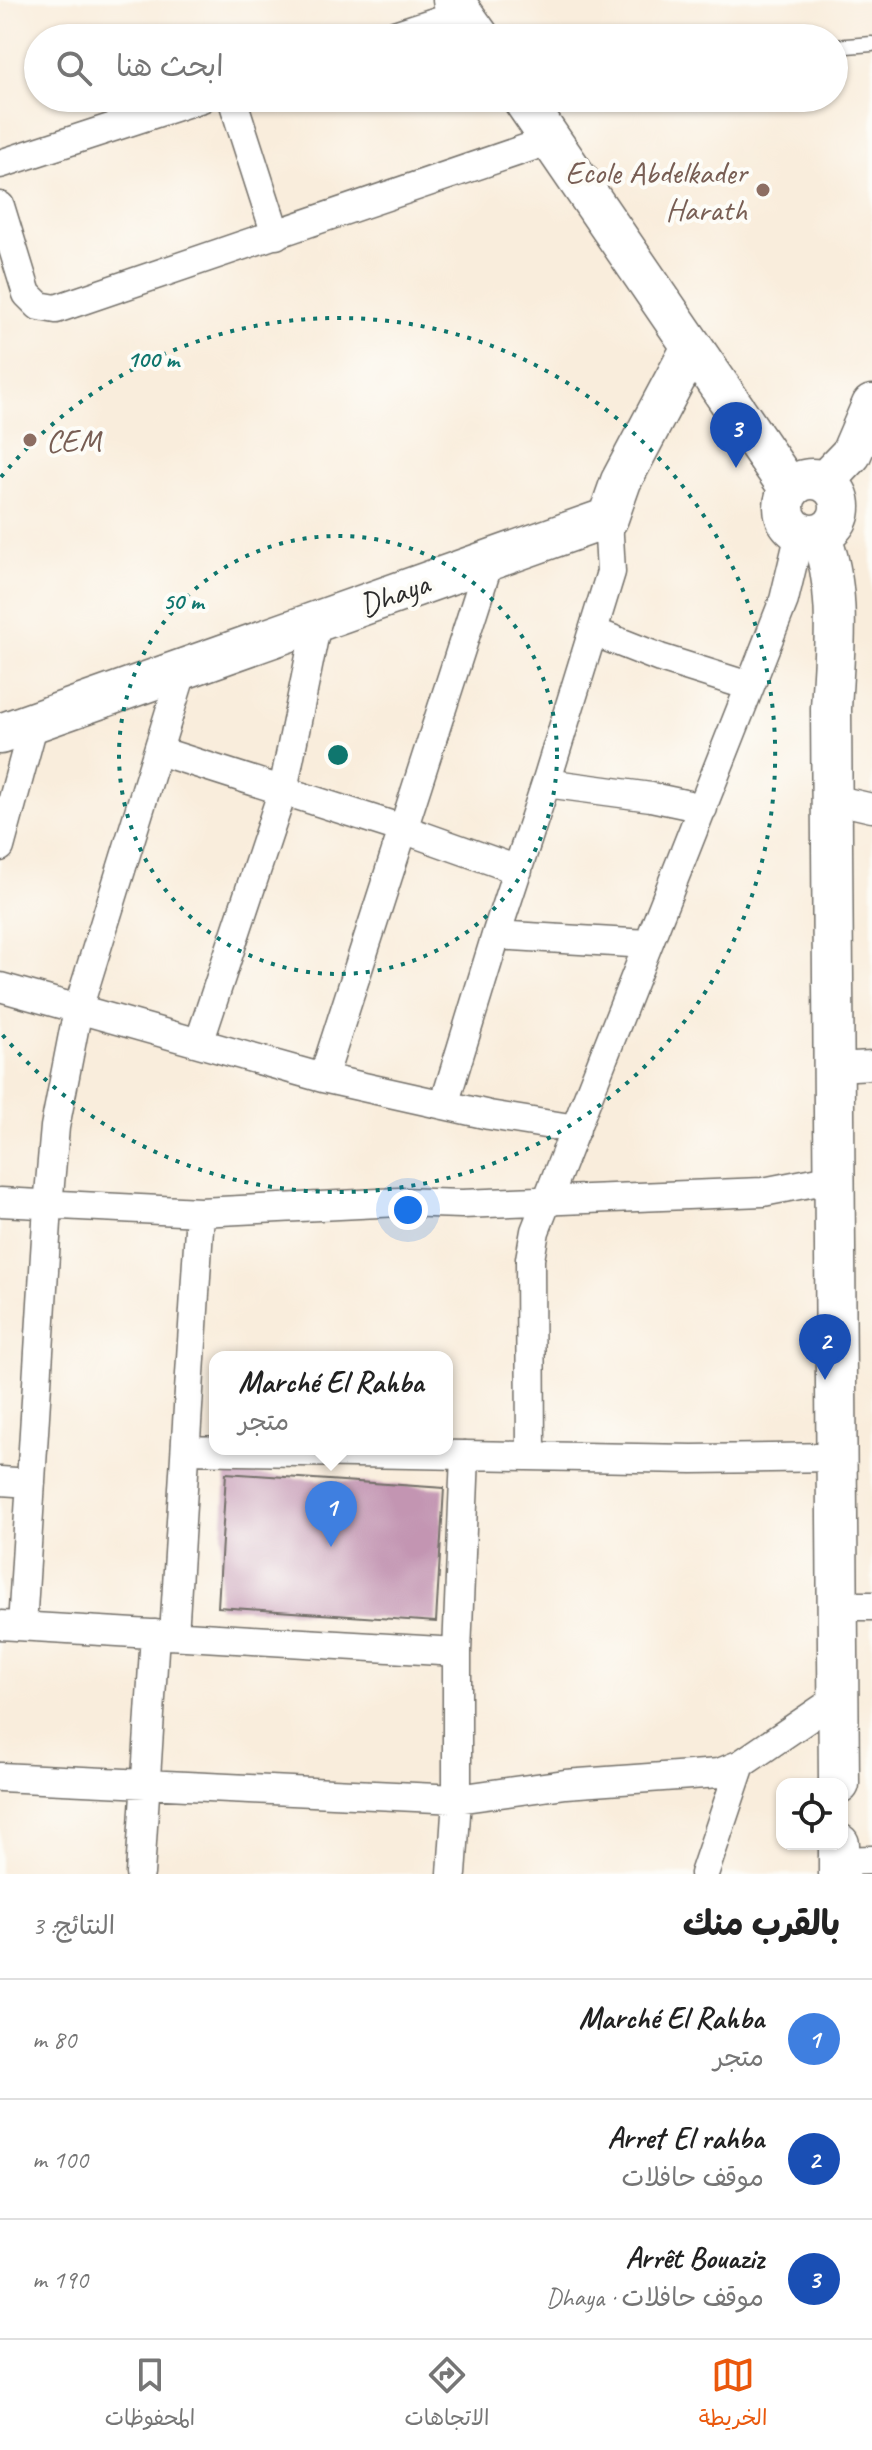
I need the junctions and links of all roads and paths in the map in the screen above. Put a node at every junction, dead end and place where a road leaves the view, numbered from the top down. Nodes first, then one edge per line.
1 (465, 17) edge
2 (438, 24) edge
3 (872, 44) edge
4 (848, 46) edge
5 (159, 112) edge
6 (236, 112) edge
7 (532, 112) edge
8 (551, 140) junction
9 (0, 164) edge
10 (0, 206) edge
11 (276, 235) junction
12 (692, 347) junction
13 (872, 405) edge
14 (834, 469) edge
15 (608, 518) junction
16 (810, 534) junction
17 (490, 559) junction
18 (317, 622) junction
19 (594, 632) junction
20 (183, 669) junction
21 (749, 686) junction
22 (17, 728) edge
23 (159, 751) junction
24 (546, 783) junction
25 (283, 790) junction
26 (833, 799) junction
27 (703, 808) junction
28 (872, 808) edge
29 (403, 829) junction
30 (0, 847) edge
31 (518, 870) junction
32 (496, 935) junction
33 (648, 944) junction
34 (0, 987) edge
35 (78, 1009) junction
36 (199, 1043) junction
37 (853, 1066) edge
38 (323, 1078) junction
39 (444, 1105) junction
40 (576, 1129) junction
41 (835, 1178) junction
42 (547, 1199) junction
43 (0, 1202) edge
44 (48, 1206) junction
45 (200, 1212) junction
46 (186, 1450) junction
47 (209, 1450) edge
48 (453, 1455) edge
49 (465, 1455) junction
50 (531, 1456) junction
51 (837, 1457) junction
52 (0, 1481) edge
53 (31, 1483) junction
54 (855, 1606) edge
55 (11, 1626) edge
56 (164, 1635) junction
57 (457, 1652) junction
58 (838, 1698) junction
59 (741, 1764) junction
60 (0, 1777) edge
61 (839, 1778) edge
62 (146, 1784) junction
63 (457, 1799) junction
64 (140, 1874) edge
65 (452, 1874) edge
66 (704, 1874) edge

1 - 2 street
3 - 4 lane
5 - 9 street
6 - 11 street
7 - 8 street
8 - 11 street
8 - 12 street
10 - 11 street
12 - 14 street
12 - 15 street
13 - 14 street
14 - 16 street
15 - 17 street, Dhaya
15 - 19 street
16 - 21 street
16 - 26 street
17 - 18 street, Dhaya
17 - 29 street
18 - 20 street, Dhaya
18 - 25 street
19 - 21 street
19 - 24 street
20 - 22 street, Dhaya
20 - 23 street
21 - 27 street
22 - 30 street
23 - 25 street
23 - 35 street
24 - 27 street
24 - 31 street
25 - 29 street
25 - 36 street
26 - 28 street
26 - 37 street
27 - 33 street
29 - 31 street
29 - 38 street
31 - 32 street
32 - 33 street
32 - 39 street
33 - 40 street
34 - 35 street
35 - 36 street
35 - 44 street
36 - 38 street
37 - 41 street
38 - 39 street
39 - 40 street
40 - 42 street
41 - 42 street
41 - 51 street
42 - 45 street
42 - 50 street
43 - 44 street
44 - 45 street
44 - 53 street
45 - 46 street
46 - 47 street
46 - 56 street
48 - 49 street
49 - 50 street
49 - 57 street
50 - 51 street
51 - 54 street
52 - 53 street
53 - 55 street
54 - 58 street
55 - 56 street
56 - 57 street
56 - 62 street
57 - 63 street
58 - 59 street
58 - 61 street
59 - 63 street
59 - 66 street
60 - 62 street
62 - 63 street
62 - 64 street
63 - 65 street

